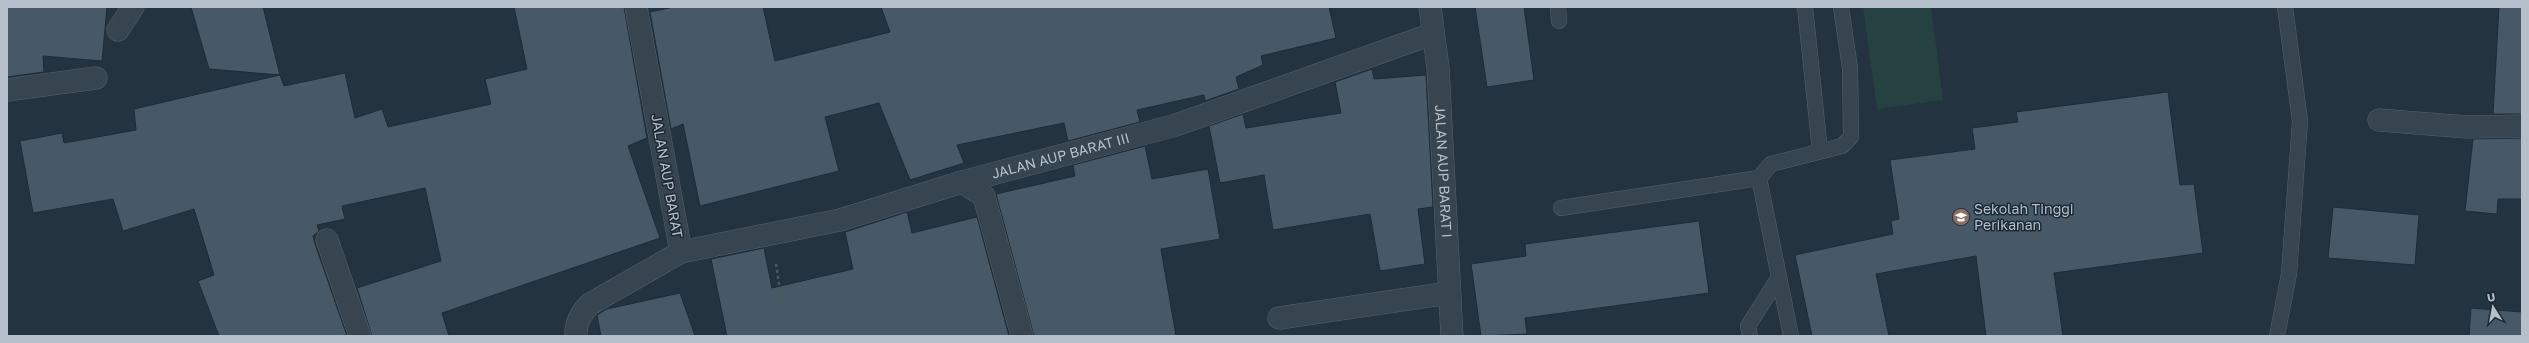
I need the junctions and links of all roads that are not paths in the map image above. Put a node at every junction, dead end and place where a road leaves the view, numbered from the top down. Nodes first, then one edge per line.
1 (132, 7) edge
2 (636, 7) edge
3 (1430, 7) edge
4 (1805, 7) edge
5 (1841, 7) edge
6 (2285, 7) edge
7 (118, 30) dead end
8 (1432, 34) junction
9 (96, 78) dead end
10 (7, 90) edge
11 (2379, 120) dead end
12 (2522, 126) edge
13 (1820, 151) junction
14 (1759, 178) junction
15 (962, 182) junction
16 (1561, 208) dead end
17 (327, 240) dead end
18 (681, 252) junction
19 (1779, 277) junction
20 (1449, 293) junction
21 (1279, 318) dead end
22 (360, 336) edge
23 (576, 336) edge
24 (1022, 336) edge
25 (1452, 336) edge
26 (1750, 336) edge
27 (1791, 336) edge
28 (2277, 336) edge

1 - 7 street
2 - 18 street, JALAN AUP BARAT
3 - 8 street, JALAN AUP BARAT I
4 - 13 lane
5 - 13 lane
6 - 28 lane
8 - 15 street, JALAN AUP BARAT III
8 - 20 street, JALAN AUP BARAT I
9 - 10 street
11 - 12 street
13 - 14 lane
14 - 16 lane
14 - 19 lane
15 - 18 street, JALAN AUP BARAT III
15 - 24 street
17 - 22 street
18 - 23 street, JALAN AUP BARAT
19 - 26 lane
19 - 27 lane
20 - 21 street
20 - 25 street, JALAN AUP BARAT I

